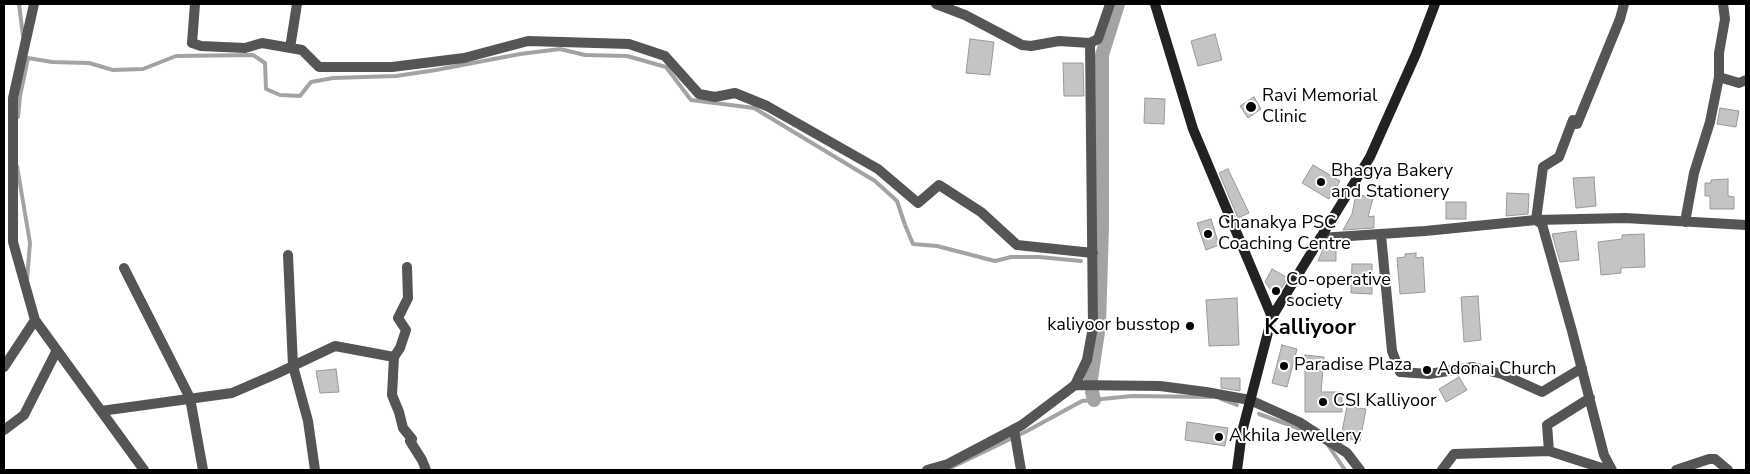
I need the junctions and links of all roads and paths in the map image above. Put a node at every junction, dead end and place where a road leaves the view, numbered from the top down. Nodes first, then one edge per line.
1 (34, 4) edge
2 (195, 4) edge
3 (297, 4) edge
4 (1110, 4) edge
5 (1155, 4) edge
6 (1435, 4) edge
7 (1624, 4) edge
8 (1722, 4) edge
9 (942, 5) edge
10 (1090, 43) junction
11 (290, 48) junction
12 (1719, 77) junction
13 (1746, 80) edge
14 (1536, 220) junction
15 (1685, 222) junction
16 (1746, 225) edge
17 (1381, 235) junction
18 (1320, 238) junction
19 (8, 241) edge
20 (1093, 253) junction
21 (288, 255) dead end
22 (407, 267) dead end
23 (124, 268) dead end
24 (1272, 317) junction
25 (35, 320) junction
26 (57, 350) junction
27 (394, 357) junction
28 (293, 366) junction
29 (4, 367) edge
30 (1582, 368) junction
31 (1075, 385) junction
32 (190, 398) junction
33 (1590, 398) junction
34 (1250, 400) junction
35 (101, 411) junction
36 (4, 430) edge
37 (1014, 430) junction
38 (1549, 451) junction
39 (144, 470) edge
40 (203, 470) edge
41 (315, 470) edge
42 (426, 470) edge
43 (928, 470) edge
44 (1021, 470) edge
45 (1237, 470) edge
46 (1360, 470) edge
47 (1442, 470) edge
48 (1610, 470) edge
49 (1676, 470) edge
50 (1728, 470) edge

1 - 19 street
2 - 11 street
3 - 11 street
4 - 10 street
5 - 24 main road
6 - 18 main road
7 - 14 street
8 - 12 street
9 - 10 street
10 - 20 street
11 - 20 street
12 - 13 street
12 - 15 street
14 - 15 street
14 - 17 street
14 - 30 street
15 - 16 street
17 - 18 street
17 - 30 street
18 - 24 main road
19 - 25 street
20 - 31 street
21 - 28 street
22 - 27 street
23 - 32 street
24 - 34 main road
25 - 26 street
25 - 29 street
26 - 35 street
26 - 36 street
27 - 28 street
27 - 42 street
28 - 32 street
28 - 41 street
30 - 33 street
31 - 34 street
31 - 37 street
32 - 35 street
32 - 40 street
33 - 38 street
33 - 48 street
34 - 45 main road
34 - 46 street
35 - 39 street
37 - 43 street
37 - 44 street
38 - 47 street
38 - 48 street
49 - 50 street

